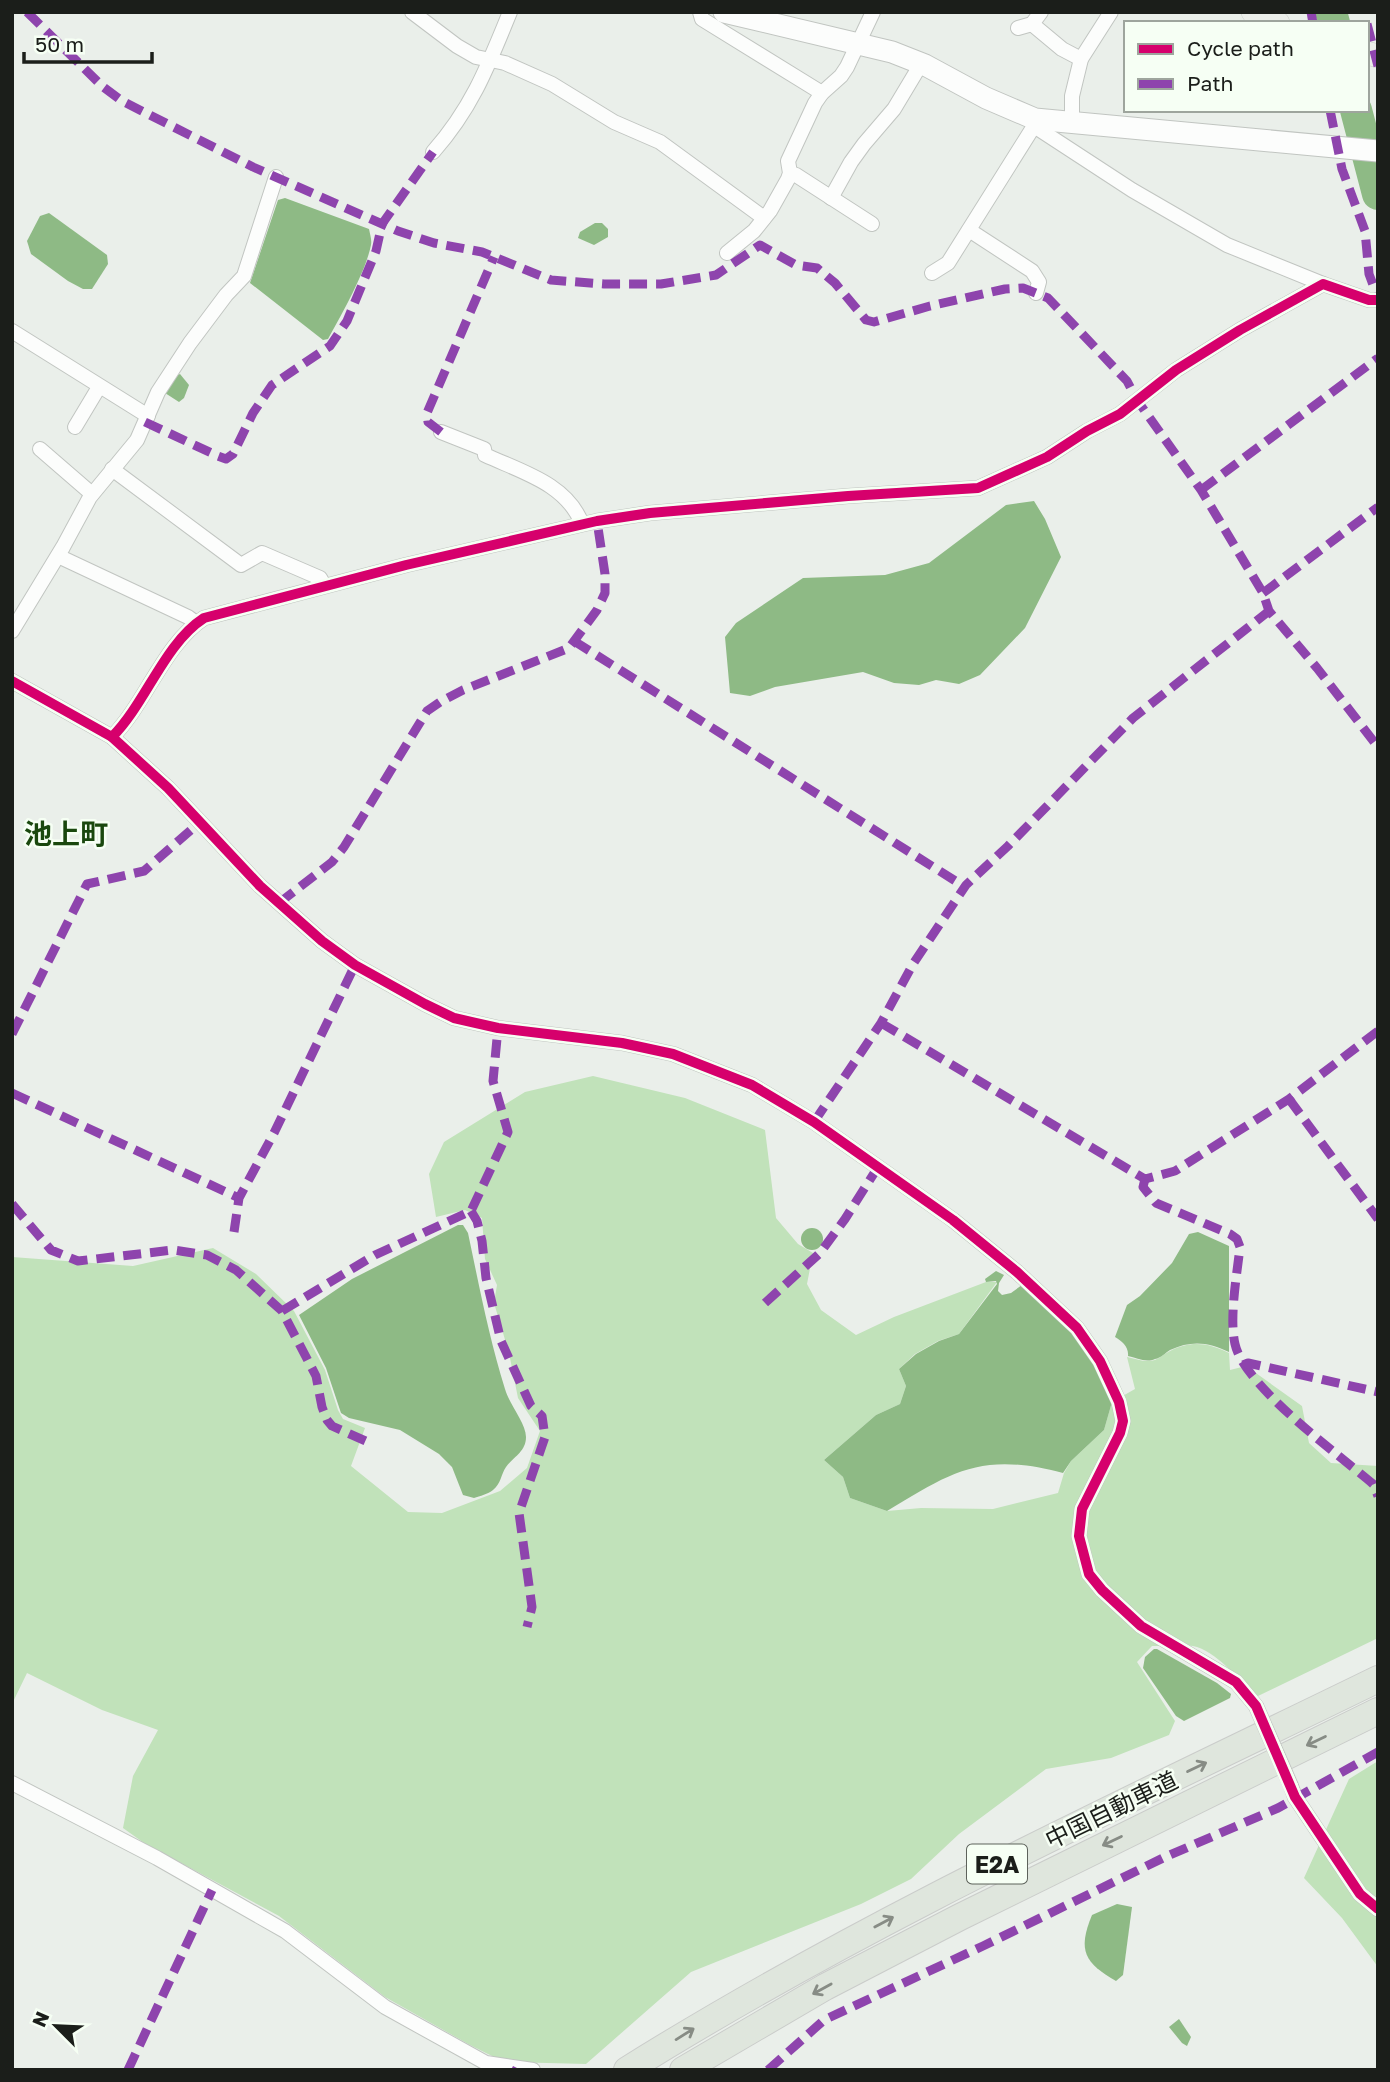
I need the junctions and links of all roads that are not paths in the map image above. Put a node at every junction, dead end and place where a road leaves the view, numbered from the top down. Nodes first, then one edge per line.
1 (412, 12) edge
2 (510, 12) edge
3 (700, 12) edge
4 (724, 12) edge
5 (873, 12) edge
6 (1111, 12) edge
7 (1253, 12) edge
8 (1030, 21) edge
9 (1273, 21) edge
10 (858, 43) junction
11 (1081, 59) junction
12 (492, 60) junction
13 (921, 64) junction
14 (822, 93) junction
15 (1035, 123) junction
16 (1072, 123) junction
17 (1378, 151) edge
18 (433, 152) dead end
19 (790, 173) junction
20 (276, 177) dead end
21 (831, 198) junction
22 (764, 218) junction
23 (872, 224) dead end
24 (969, 230) junction
25 (727, 253) dead end
26 (932, 273) dead end
27 (1323, 284) junction
28 (1036, 293) dead end
29 (1378, 300) edge
30 (12, 331) edge
31 (99, 387) junction
32 (148, 416) junction
33 (75, 427) dead end
34 (441, 432) dead end
35 (40, 449) dead end
36 (111, 469) junction
37 (92, 494) junction
38 (582, 524) junction
39 (58, 556) junction
40 (324, 585) junction
41 (195, 624) junction
42 (12, 631) edge
43 (12, 681) edge
44 (112, 737) junction
45 (1378, 1679) edge
46 (1378, 1711) edge
47 (12, 1783) edge
48 (1378, 1909) edge
49 (533, 2070) edge
50 (627, 2070) edge
51 (683, 2070) edge

1 - 12 street
2 - 12 street
3 - 14 street
4 - 10 street
5 - 10 street
6 - 11 street
7 - 9 main road
8 - 11 street
10 - 13 street
10 - 14 street
11 - 16 street
12 - 18 street
12 - 22 street
13 - 15 street
13 - 21 street
14 - 19 street
15 - 16 street
15 - 24 street
15 - 27 street
16 - 17 street
19 - 21 street
19 - 22 street
20 - 32 street
21 - 23 street
22 - 25 street
24 - 26 street
24 - 28 street
27 - 29 street
27 - 38 street
30 - 31 street
31 - 32 street
31 - 33 street
32 - 36 street
34 - 38 street
35 - 37 street
36 - 37 street
36 - 40 street
37 - 39 street
38 - 40 street
39 - 41 street
39 - 42 street
40 - 41 street
41 - 44 street
43 - 44 street
44 - 48 street, bridge
50 -> 45 highway, 中国自動車道 / E2A
46 -> 51 highway, 中国自動車道 / E2A
47 - 49 street

